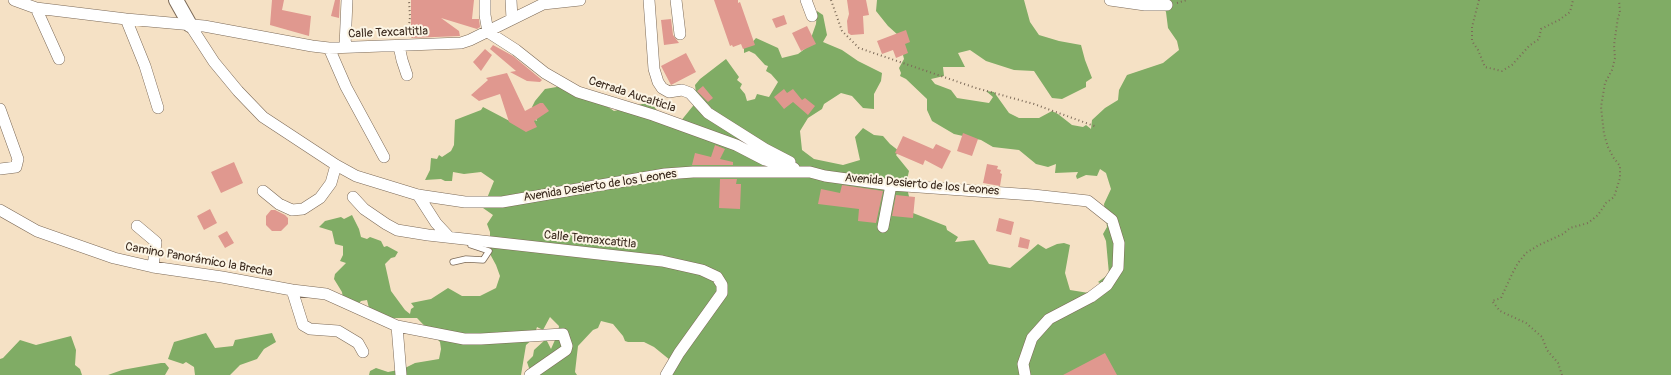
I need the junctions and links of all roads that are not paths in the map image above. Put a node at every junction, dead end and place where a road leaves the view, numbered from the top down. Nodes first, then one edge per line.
1 (14, 0) edge
2 (176, 0) edge
3 (347, 0) edge
4 (485, 0) edge
5 (511, 0) edge
6 (580, 0) edge
7 (649, 0) edge
8 (676, 0) edge
9 (806, 0) edge
10 (1110, 0) edge
11 (1167, 5) dead end
12 (36, 8) junction
13 (812, 16) dead end
14 (126, 19) junction
15 (512, 20) junction
16 (190, 25) junction
17 (488, 32) junction
18 (680, 34) dead end
19 (399, 46) junction
20 (345, 47) junction
21 (329, 48) junction
22 (59, 59) dead end
23 (407, 75) dead end
24 (0, 108) edge
25 (158, 108) dead end
26 (384, 158) dead end
27 (336, 165) junction
28 (0, 169) edge
29 (810, 172) junction
30 (891, 185) junction
31 (263, 191) dead end
32 (418, 195) junction
33 (353, 197) dead end
34 (0, 210) edge
35 (137, 226) dead end
36 (883, 227) dead end
37 (449, 237) junction
38 (453, 262) dead end
39 (153, 267) junction
40 (292, 290) junction
41 (397, 326) junction
42 (363, 352) dead end
43 (401, 375) edge
44 (530, 375) edge
45 (666, 375) edge
46 (1025, 375) edge

1 - 12 street, Calle Texcaltitla
2 - 16 street, Avenida Desierto de los Leones
3 - 20 street
4 - 17 street
5 - 15 street
6 - 15 street, Calle Texcaltitla
7 - 29 street
8 - 18 street
9 - 13 street
10 - 11 street
12 - 14 street, Calle Texcaltitla
12 - 22 street
14 - 16 street, Calle Texcaltitla
14 - 25 street
15 - 17 street, Calle Texcaltitla
16 - 21 street, Calle Texcaltitla
16 - 27 street, Avenida Desierto de los Leones
17 - 19 street, Calle Texcaltitla
17 - 29 street, Cerrada Aucalticla
19 - 20 street, Calle Texcaltitla
19 - 23 street
20 - 21 street, Calle Texcaltitla
21 - 26 street
24 - 28 street
27 - 31 street
27 - 32 street, Avenida Desierto de los Leones
29 - 30 street, Avenida Desierto de los Leones
29 - 32 street, Avenida Desierto de los Leones
30 - 36 street
30 - 46 street, Avenida Desierto de los Leones
32 - 37 street
33 - 37 street, Calle Temaxcatitla
34 - 39 street, Camino Panorámico la Brecha
35 - 39 street
37 - 38 lane
37 - 45 street, Calle Temaxcatitla
39 - 40 street, Camino Panorámico la Brecha
40 - 41 street, Camino Panorámico la Brecha
40 - 42 street
41 - 43 street
41 - 44 street, Camino Panorámico la Brecha

